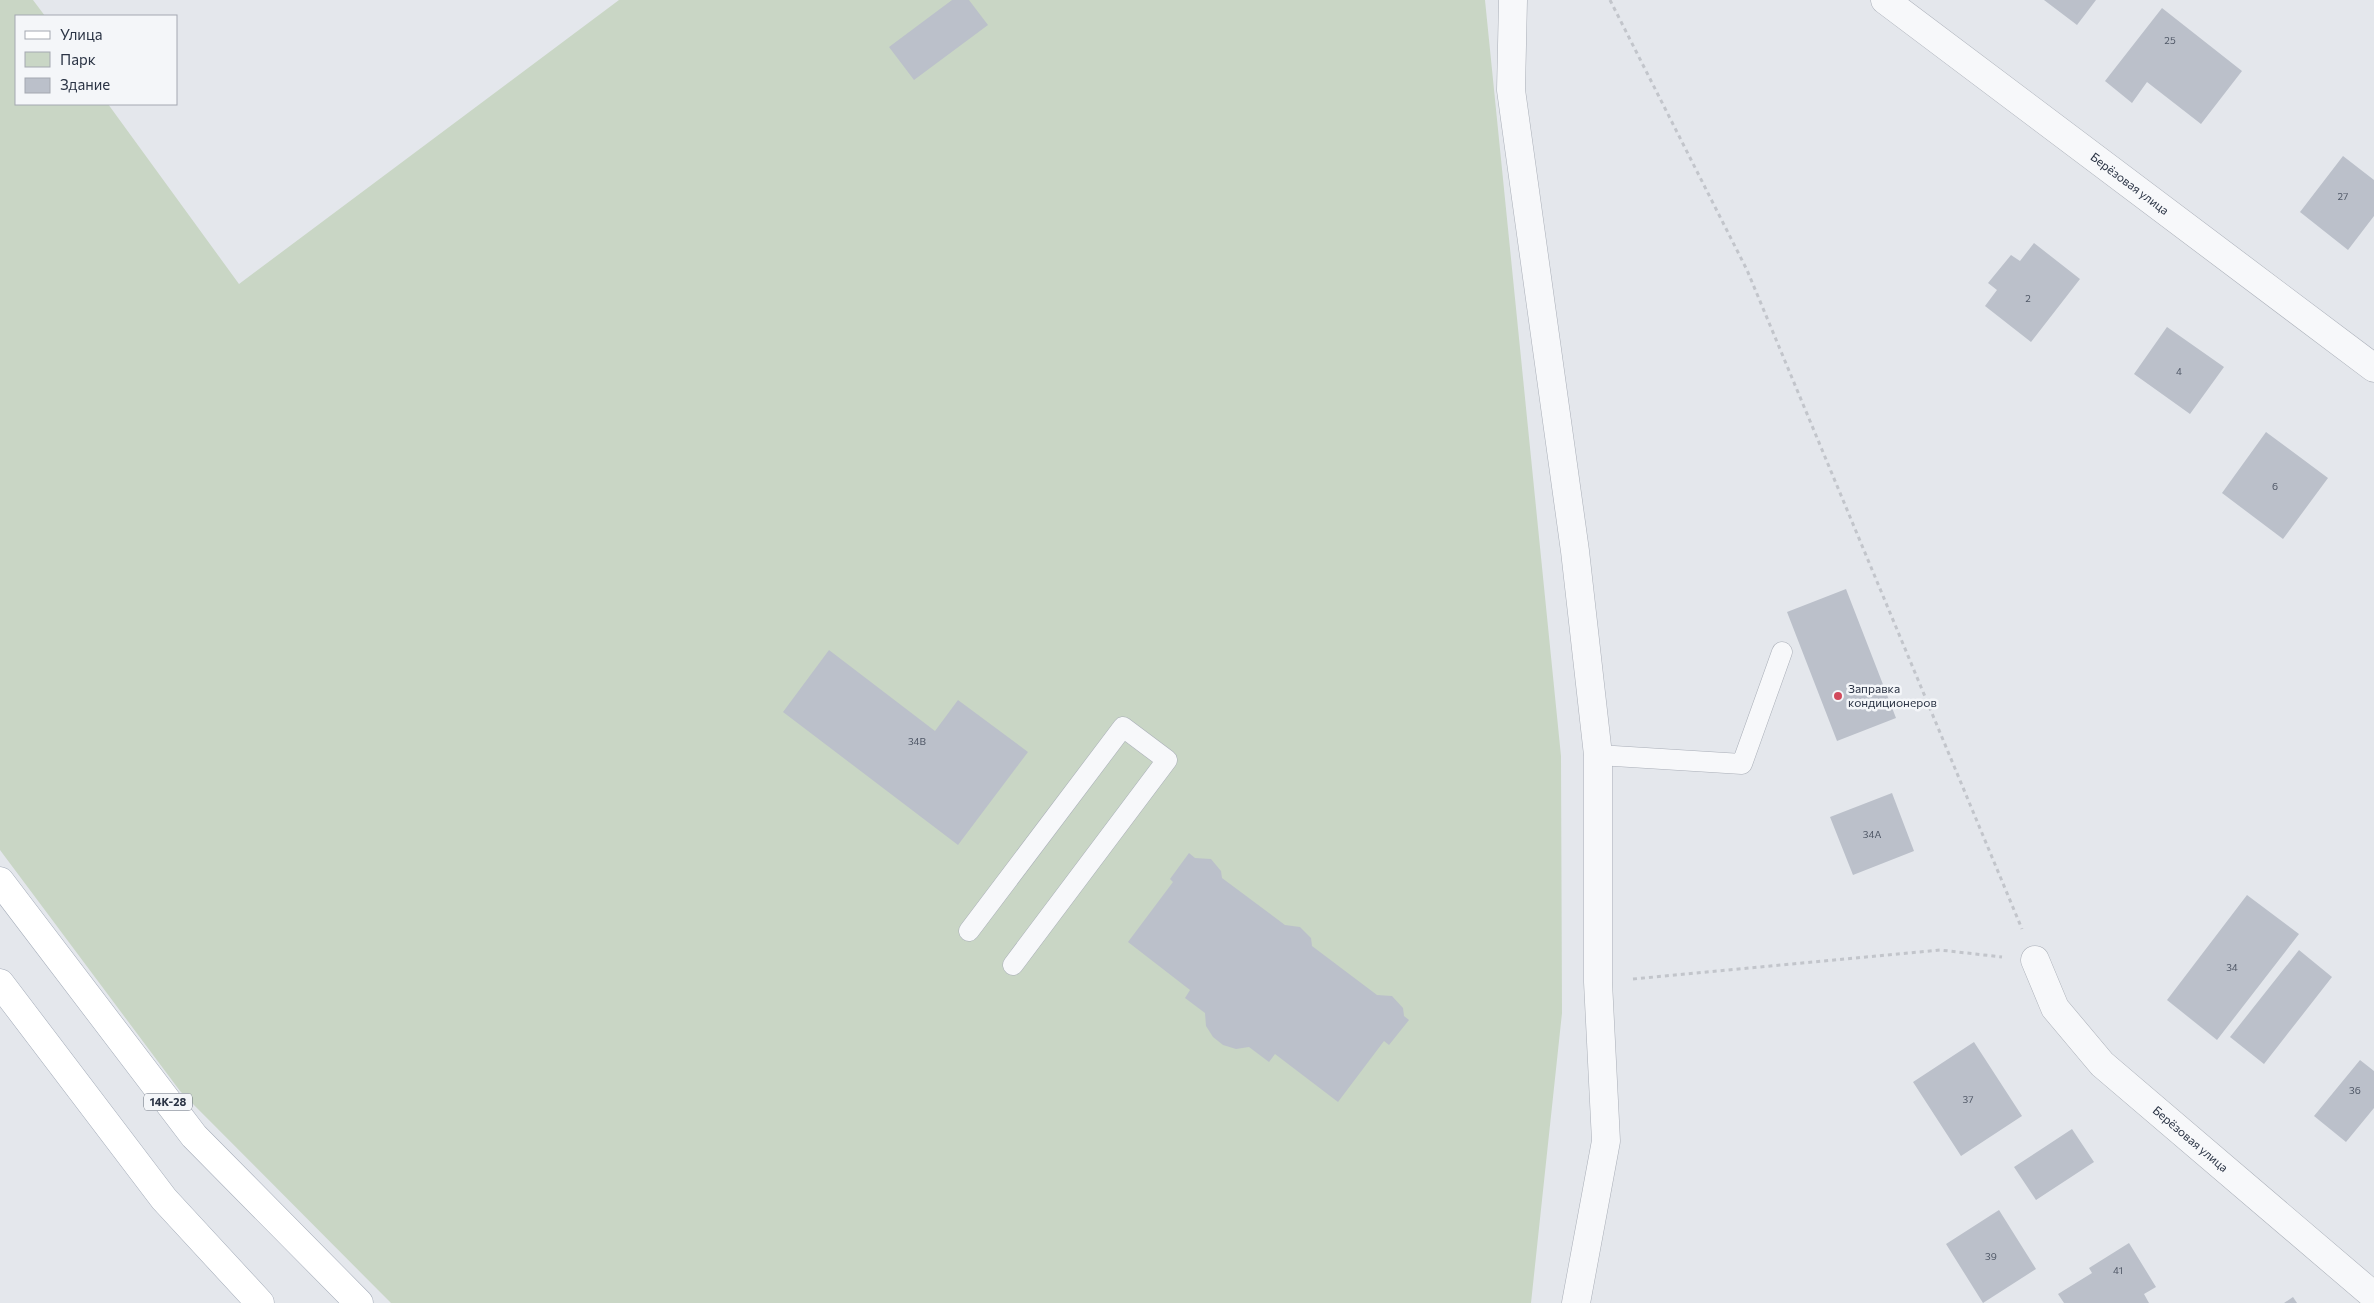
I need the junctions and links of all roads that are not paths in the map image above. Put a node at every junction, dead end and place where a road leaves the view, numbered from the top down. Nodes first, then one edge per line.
1 (1513, 0) edge
2 (1885, 0) edge
3 (2374, 368) edge
4 (1782, 652) dead end
5 (1598, 755) junction
6 (0, 882) edge
7 (970, 932) dead end
8 (2035, 960) road end
9 (1013, 965) dead end
10 (0, 983) edge
11 (2374, 1296) edge
12 (260, 1303) edge
13 (360, 1303) edge
14 (1576, 1303) edge

1 - 5 street
2 - 3 street, Берёзовая улица
4 - 5 lane
5 - 14 street
6 - 13 main road, 14К-28
7 - 9 lane
8 - 11 street, Берёзовая улица
10 - 12 main road

